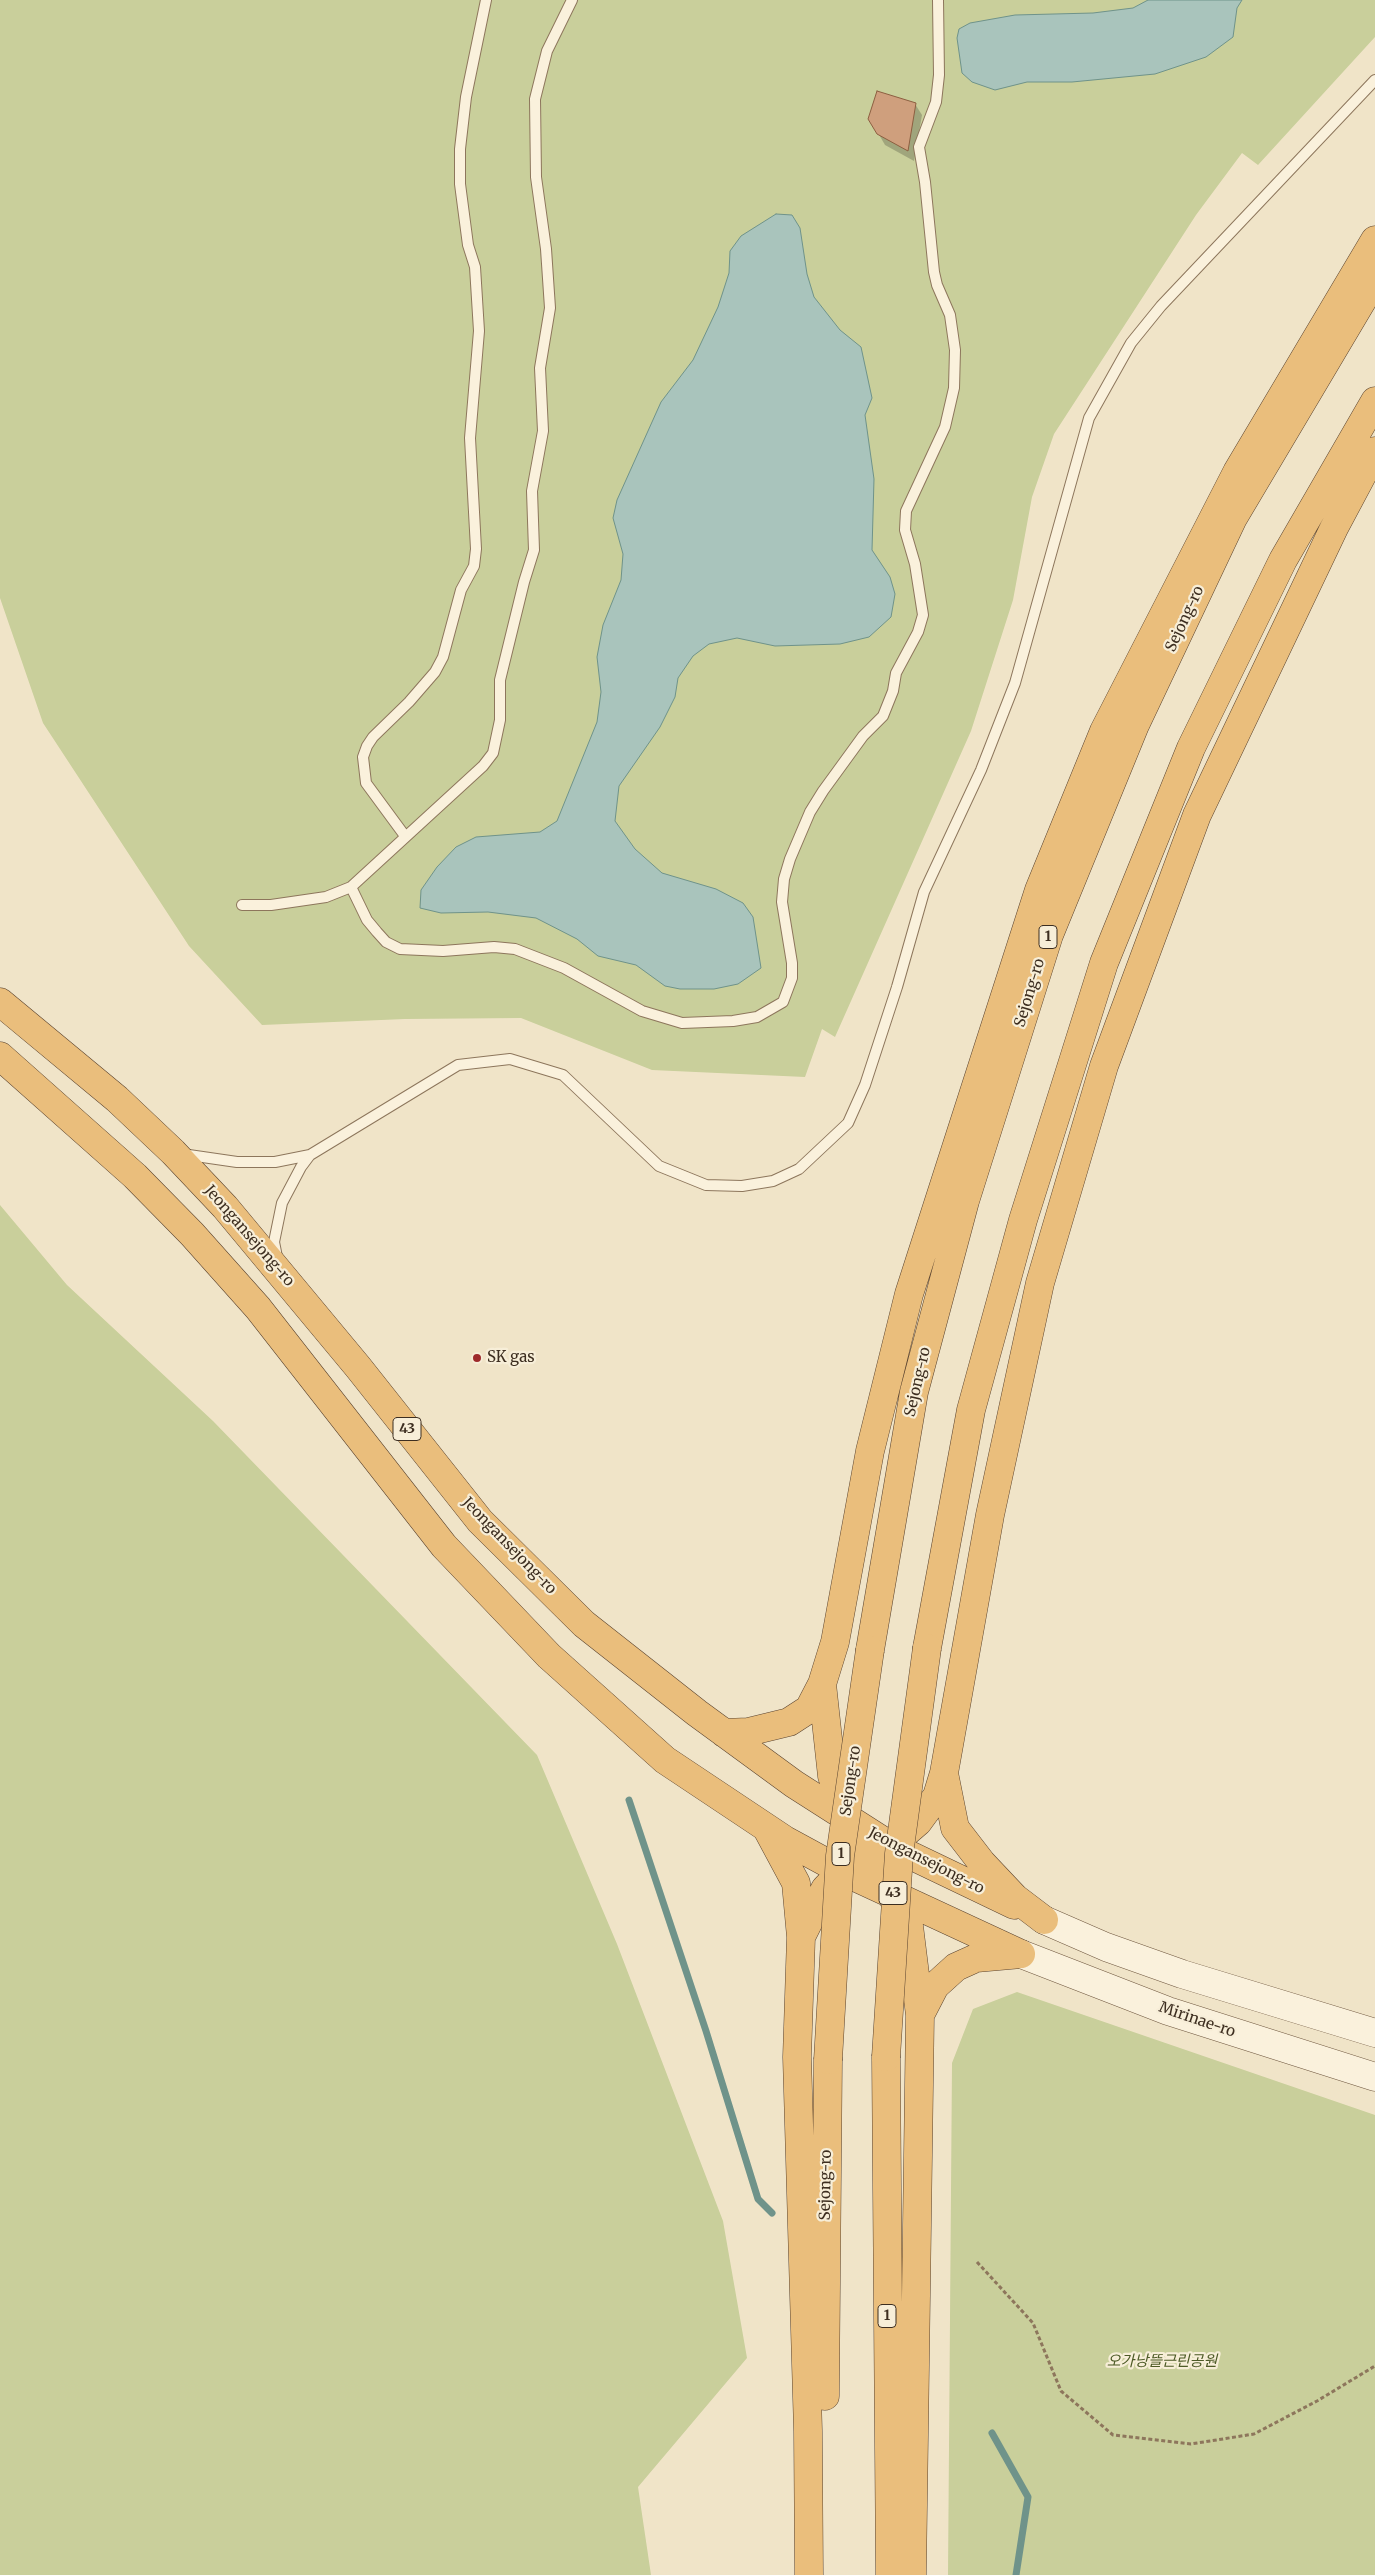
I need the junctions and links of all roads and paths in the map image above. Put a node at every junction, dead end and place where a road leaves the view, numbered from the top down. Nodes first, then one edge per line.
1 (486, 0) edge
2 (572, 0) edge
3 (938, 0) edge
4 (1375, 80) edge
5 (1375, 240) edge
6 (1375, 279) edge
7 (1375, 401) edge
8 (1375, 452) edge
9 (405, 836) junction
10 (351, 888) junction
11 (242, 906) dead end
12 (0, 1002) edge
13 (0, 1056) edge
14 (173, 1152) junction
15 (310, 1155) junction
16 (280, 1273) junction
17 (822, 1684) junction
18 (724, 1734) junction
19 (944, 1773) junction
20 (848, 1818) junction
21 (766, 1828) junction
22 (881, 1852) junction
23 (842, 1871) junction
24 (890, 1892) junction
25 (1044, 1920) junction
26 (801, 1937) junction
27 (1021, 1954) junction
28 (920, 2015) junction
29 (1375, 2033) edge
30 (1375, 2077) edge
31 (977, 2262) dead end
32 (1375, 2366) edge
33 (809, 2575) edge
34 (826, 2575) edge
35 (890, 2575) edge
36 (912, 2575) edge

1 - 9 lane
2 - 9 lane
3 - 10 lane
4 - 15 lane
5 - 17 highway
6 - 34 highway, Sejong-ro / 1, bridge
7 - 35 highway, 1, bridge
8 - 19 highway
9 - 10 lane
10 - 11 lane
12 - 14 highway, Jeongansejong-ro / 43
13 - 21 highway, 43
14 - 15 lane
14 - 16 highway, Jeongansejong-ro / 43
15 - 16 lane
16 - 18 highway, Jeongansejong-ro / 43
17 - 18 highway
17 - 20 highway
18 - 20 highway, Jeongansejong-ro / 43
19 - 22 highway
19 - 25 highway
20 - 22 highway, Jeongansejong-ro / 43
21 - 23 highway, 43
21 - 26 highway
22 - 23 highway
22 - 24 highway
22 - 25 highway, Jeongansejong-ro / 43
23 - 24 highway, 43
23 - 26 highway
24 - 27 highway, 43
24 - 28 highway
25 - 29 main road
26 - 33 highway
27 - 28 highway
27 - 30 main road, Mirinae-ro
28 - 36 highway
31 - 32 path

